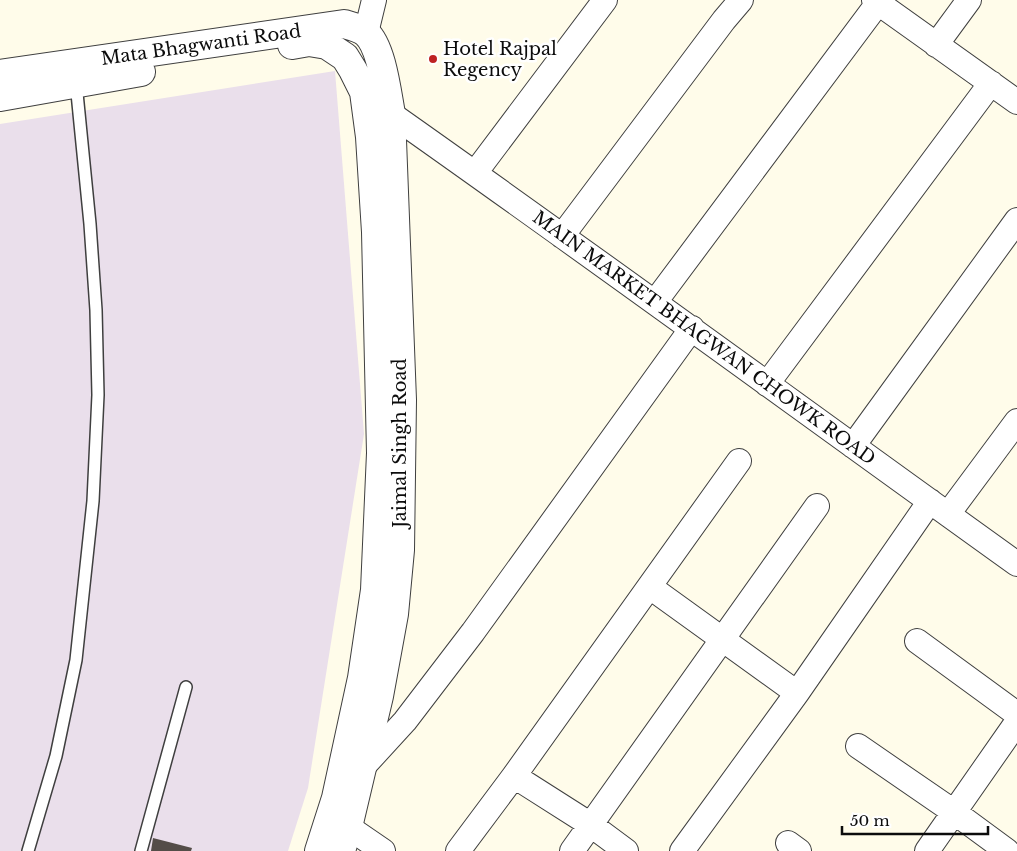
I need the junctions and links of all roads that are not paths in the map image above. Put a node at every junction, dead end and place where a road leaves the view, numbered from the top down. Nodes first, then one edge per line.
1 (374, 0) edge
2 (605, 0) edge
3 (741, 0) edge
4 (969, 0) edge
5 (876, 2) edge
6 (366, 33) junction
7 (936, 45) junction
8 (0, 74) edge
9 (76, 83) junction
10 (990, 84) junction
11 (0, 97) edge
12 (1017, 102) edge
13 (391, 114) junction
14 (475, 173) junction
15 (1017, 220) edge
16 (562, 236) junction
17 (654, 302) junction
18 (692, 328) junction
19 (767, 384) junction
20 (1017, 421) edge
21 (853, 446) junction
22 (739, 461) dead end
23 (817, 506) dead end
24 (939, 508) junction
25 (1017, 564) edge
26 (650, 586) junction
27 (723, 639) junction
28 (917, 641) dead end
29 (186, 687) dead end
30 (797, 693) junction
31 (1017, 714) edge
32 (1017, 722) edge
33 (858, 746) dead end
34 (361, 770) junction
35 (514, 776) junction
36 (954, 812) junction
37 (591, 825) junction
38 (345, 839) edge
39 (28, 851) edge
40 (141, 851) edge
41 (319, 851) edge
42 (383, 851) edge
43 (458, 851) edge
44 (572, 851) edge
45 (626, 851) edge
46 (682, 851) edge
47 (927, 851) edge
48 (1007, 851) edge

1 - 6 street
2 - 14 street
3 - 16 street
4 - 7 street
5 - 7 street
5 - 17 street
6 - 8 street, Mata Bhagwanti Road
6 - 13 street, Jaimal Singh Road
7 - 10 street
9 - 11 street
9 - 39 lane
9 - 41 street
10 - 12 street
10 - 19 street
13 - 14 street, MAIN MARKET BHAGWAN CHOWK ROAD
13 - 34 street, Jaimal Singh Road
14 - 16 street, MAIN MARKET BHAGWAN CHOWK ROAD
15 - 21 street
16 - 17 street, MAIN MARKET BHAGWAN CHOWK ROAD
17 - 18 street, MAIN MARKET BHAGWAN CHOWK ROAD
18 - 19 street, MAIN MARKET BHAGWAN CHOWK ROAD
18 - 34 street
19 - 21 street, MAIN MARKET BHAGWAN CHOWK ROAD
20 - 24 street
21 - 24 street, MAIN MARKET BHAGWAN CHOWK ROAD
22 - 26 street
23 - 27 street
24 - 25 street, MAIN MARKET BHAGWAN CHOWK ROAD
24 - 30 street
26 - 27 street
26 - 35 street
27 - 30 street
27 - 37 street
28 - 31 street
29 - 40 lane
30 - 46 street
32 - 36 street
33 - 36 street
34 - 38 street, Jaimal Singh Road
35 - 37 street
35 - 43 street
36 - 47 street
36 - 48 street
37 - 44 street
37 - 45 street
38 - 42 street

